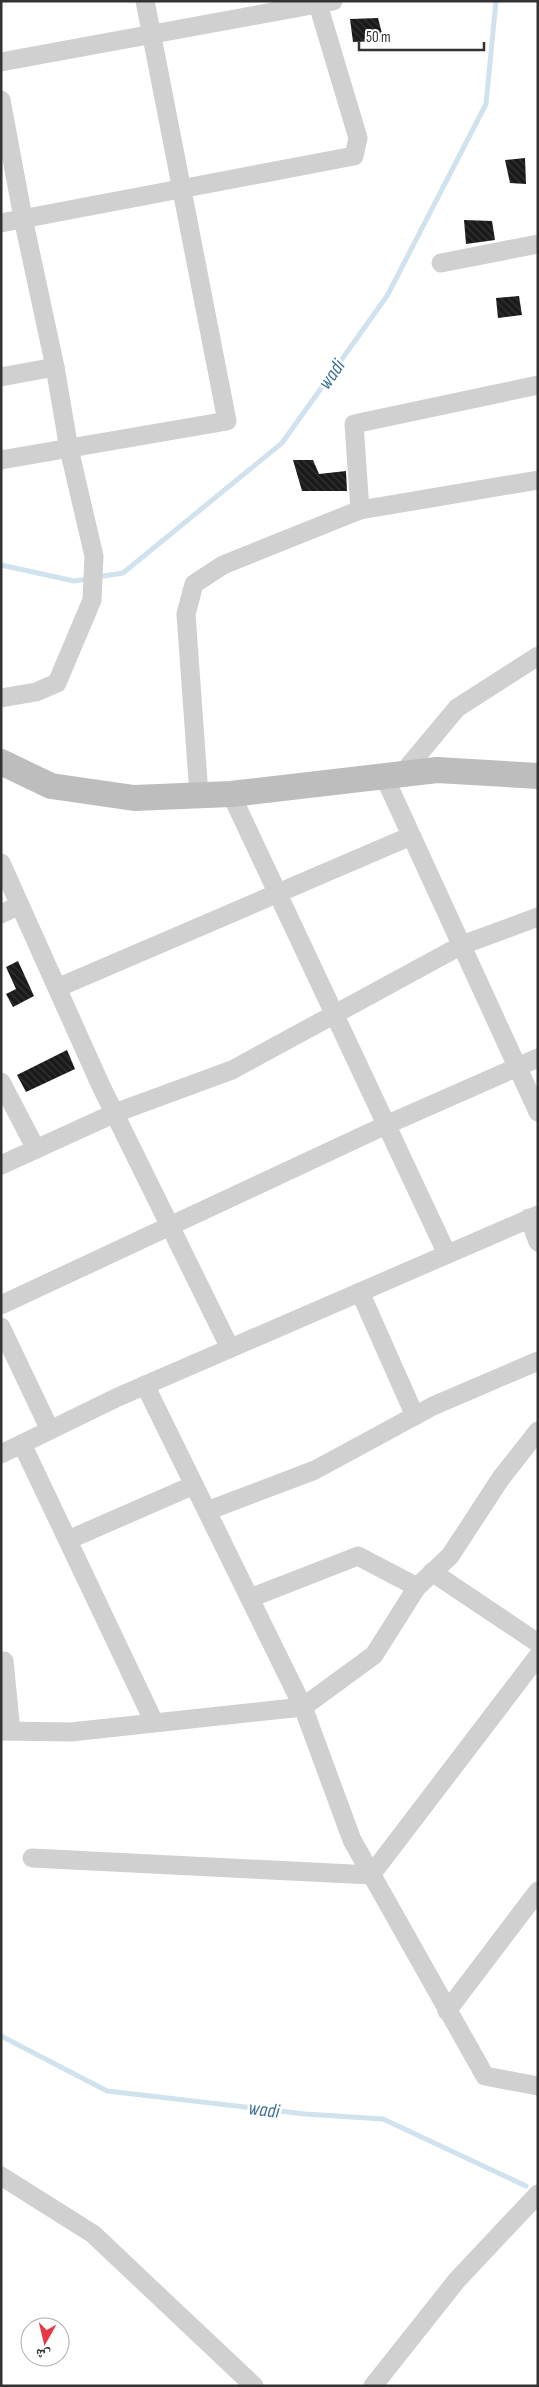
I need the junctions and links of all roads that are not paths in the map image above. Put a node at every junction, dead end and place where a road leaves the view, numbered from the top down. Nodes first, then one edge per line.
1 (145, 1) edge
2 (322, 2) edge
3 (151, 35) junction
4 (1, 62) edge
5 (1, 100) edge
6 (182, 188) junction
7 (23, 218) junction
8 (1, 222) edge
9 (538, 244) edge
10 (441, 263) dead end
11 (55, 367) junction
12 (1, 377) edge
13 (538, 385) edge
14 (69, 449) junction
15 (1, 460) edge
16 (538, 480) edge
17 (360, 510) junction
18 (538, 656) edge
19 (1, 698) edge
20 (1, 762) edge
21 (393, 775) junction
22 (538, 776) edge
23 (231, 794) junction
24 (199, 795) junction
25 (411, 836) junction
26 (1, 863) edge
27 (277, 893) junction
28 (20, 905) junction
29 (1, 914) edge
30 (538, 917) edge
31 (462, 945) junction
32 (57, 988) junction
33 (334, 1013) junction
34 (538, 1058) edge
35 (517, 1066) junction
36 (1, 1082) edge
37 (538, 1112) edge
38 (115, 1113) junction
39 (386, 1125) junction
40 (36, 1149) junction
41 (1, 1165) edge
42 (533, 1216) edge
43 (170, 1225) junction
44 (538, 1242) edge
45 (447, 1254) junction
46 (360, 1292) junction
47 (1, 1305) edge
48 (1, 1327) edge
49 (230, 1348) junction
50 (538, 1361) edge
51 (145, 1385) junction
52 (415, 1416) junction
53 (50, 1430) junction
54 (538, 1431) edge
55 (22, 1444) junction
56 (1, 1454) edge
57 (194, 1485) junction
58 (207, 1511) junction
59 (68, 1540) junction
60 (432, 1572) junction
61 (416, 1587) junction
62 (250, 1598) junction
63 (538, 1643) edge
64 (538, 1656) edge
65 (1, 1661) edge
66 (303, 1707) junction
67 (154, 1722) junction
68 (6, 1731) edge
69 (32, 1858) dead end
70 (371, 1875) junction
71 (538, 1892) edge
72 (447, 2011) junction
73 (538, 2086) edge
74 (1, 2176) edge
75 (538, 2194) edge
76 (254, 2386) edge
77 (373, 2386) edge

1 - 3 street
2 - 3 street
2 - 6 street
3 - 4 street
3 - 6 street
5 - 7 street
6 - 7 street
6 - 14 street
7 - 8 street
7 - 11 street
9 - 10 street
11 - 12 street
11 - 14 street
13 - 17 street
14 - 15 street
14 - 19 street
16 - 17 street
17 - 24 street
18 - 21 street
20 - 24 street
21 - 22 street
21 - 23 street
21 - 25 street
23 - 24 street
23 - 27 street
25 - 27 street
25 - 31 street
26 - 28 street
27 - 32 street
27 - 33 street
28 - 29 street
28 - 32 street
30 - 31 street
31 - 33 street
31 - 35 street
32 - 38 street
33 - 38 street
33 - 39 street
34 - 35 street
35 - 37 street
35 - 39 street
36 - 40 street
38 - 40 street
38 - 43 street
39 - 43 street
39 - 45 street
40 - 41 street
42 - 44 street
42 - 45 street
43 - 47 street
43 - 49 street
45 - 46 street
46 - 49 street
46 - 52 street
48 - 53 street
49 - 51 street
50 - 52 street
51 - 53 street
51 - 57 street
52 - 58 street
53 - 55 street
54 - 60 street
55 - 56 street
55 - 59 street
57 - 58 street
57 - 59 street
58 - 62 street
59 - 67 street
60 - 61 street
60 - 63 street
61 - 62 street
61 - 66 street
62 - 66 street
64 - 70 street
65 - 68 street
66 - 67 street
66 - 70 street
67 - 68 street
69 - 70 street
70 - 72 street
71 - 72 street
72 - 73 street
74 - 76 street
75 - 77 street

